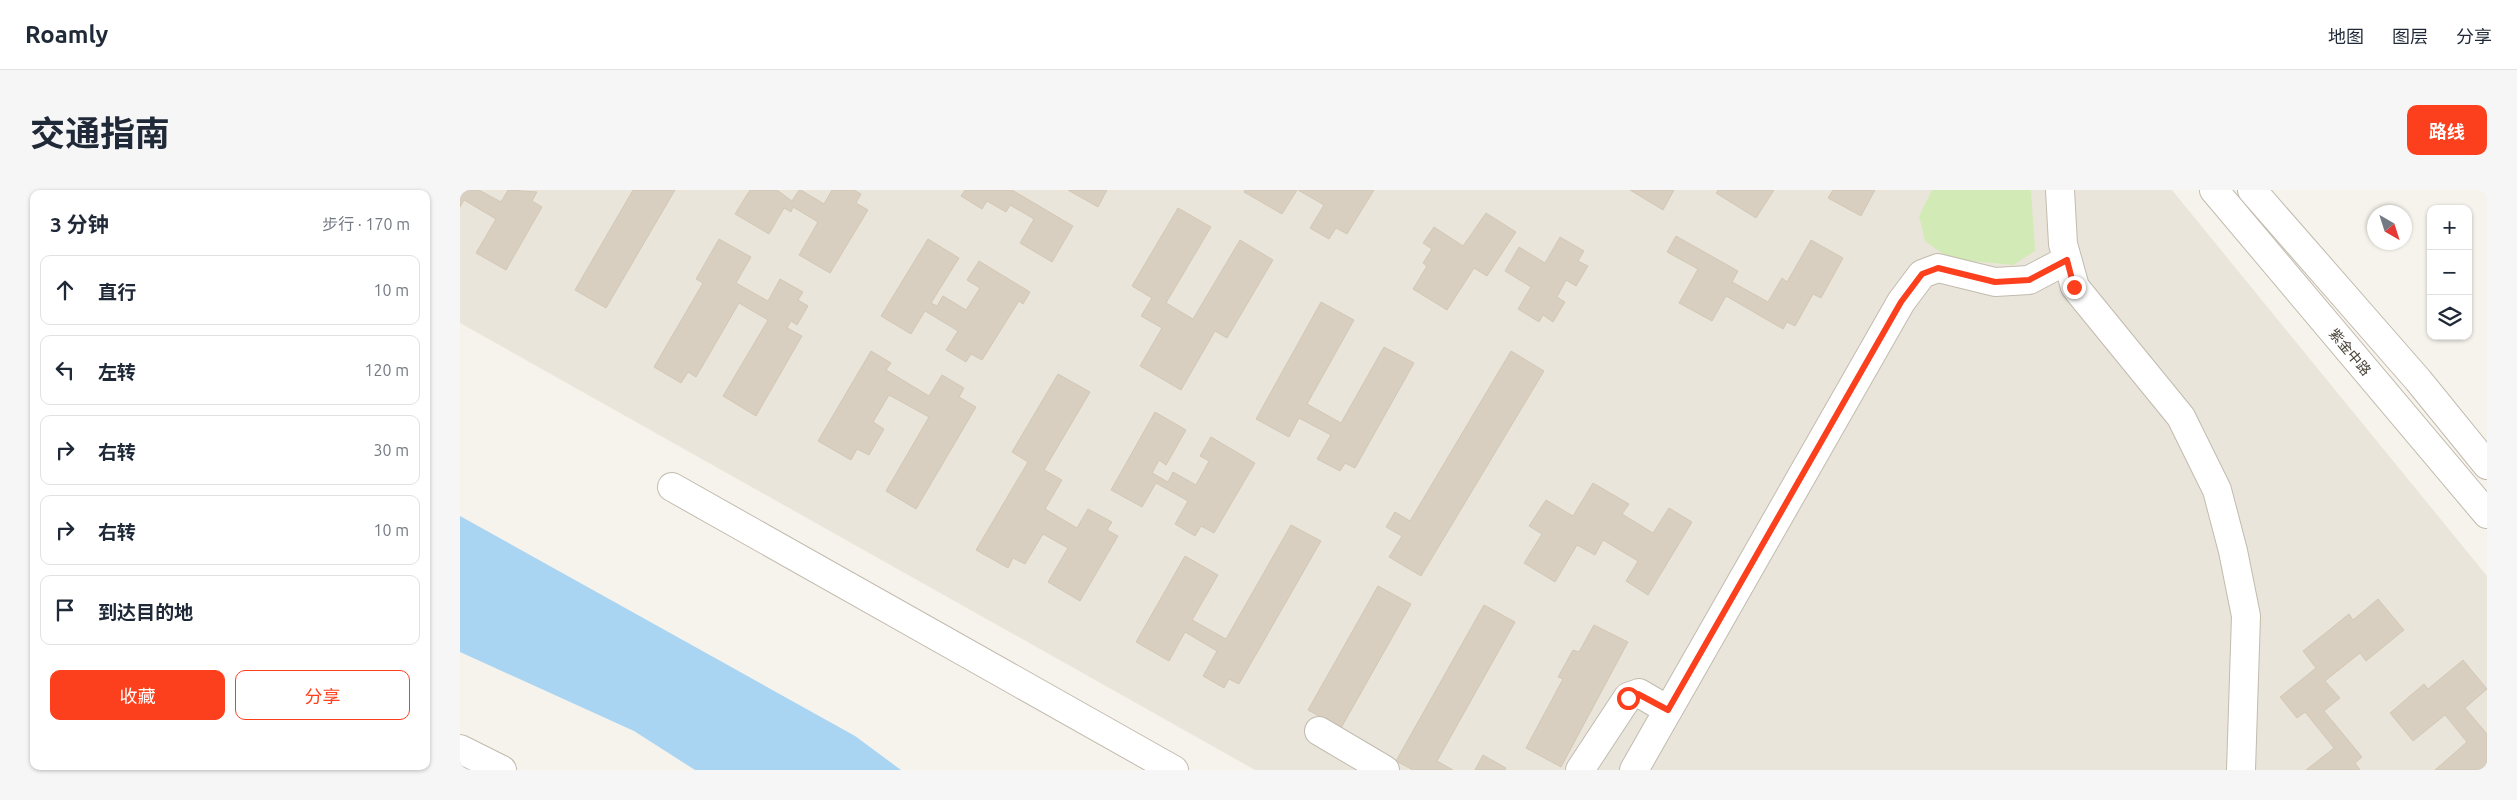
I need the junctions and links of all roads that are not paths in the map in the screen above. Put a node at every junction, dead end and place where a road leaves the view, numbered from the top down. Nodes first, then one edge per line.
1 (2060, 190) edge
2 (2214, 190) edge
3 (2252, 190) edge
4 (2067, 260) junction
5 (2487, 466) edge
6 (672, 487) dead end
7 (2487, 514) edge
8 (1668, 710) junction
9 (1319, 731) dead end
10 (460, 749) edge
11 (502, 770) edge
12 (1174, 770) edge
13 (1385, 770) edge
14 (1580, 770) edge
15 (1634, 770) edge
16 (2241, 770) edge

1 - 4 street
2 - 7 street, 紫金中路
3 - 5 street
4 - 8 street
4 - 16 street
6 - 12 street
8 - 14 street
8 - 15 street
9 - 13 street
10 - 11 street

